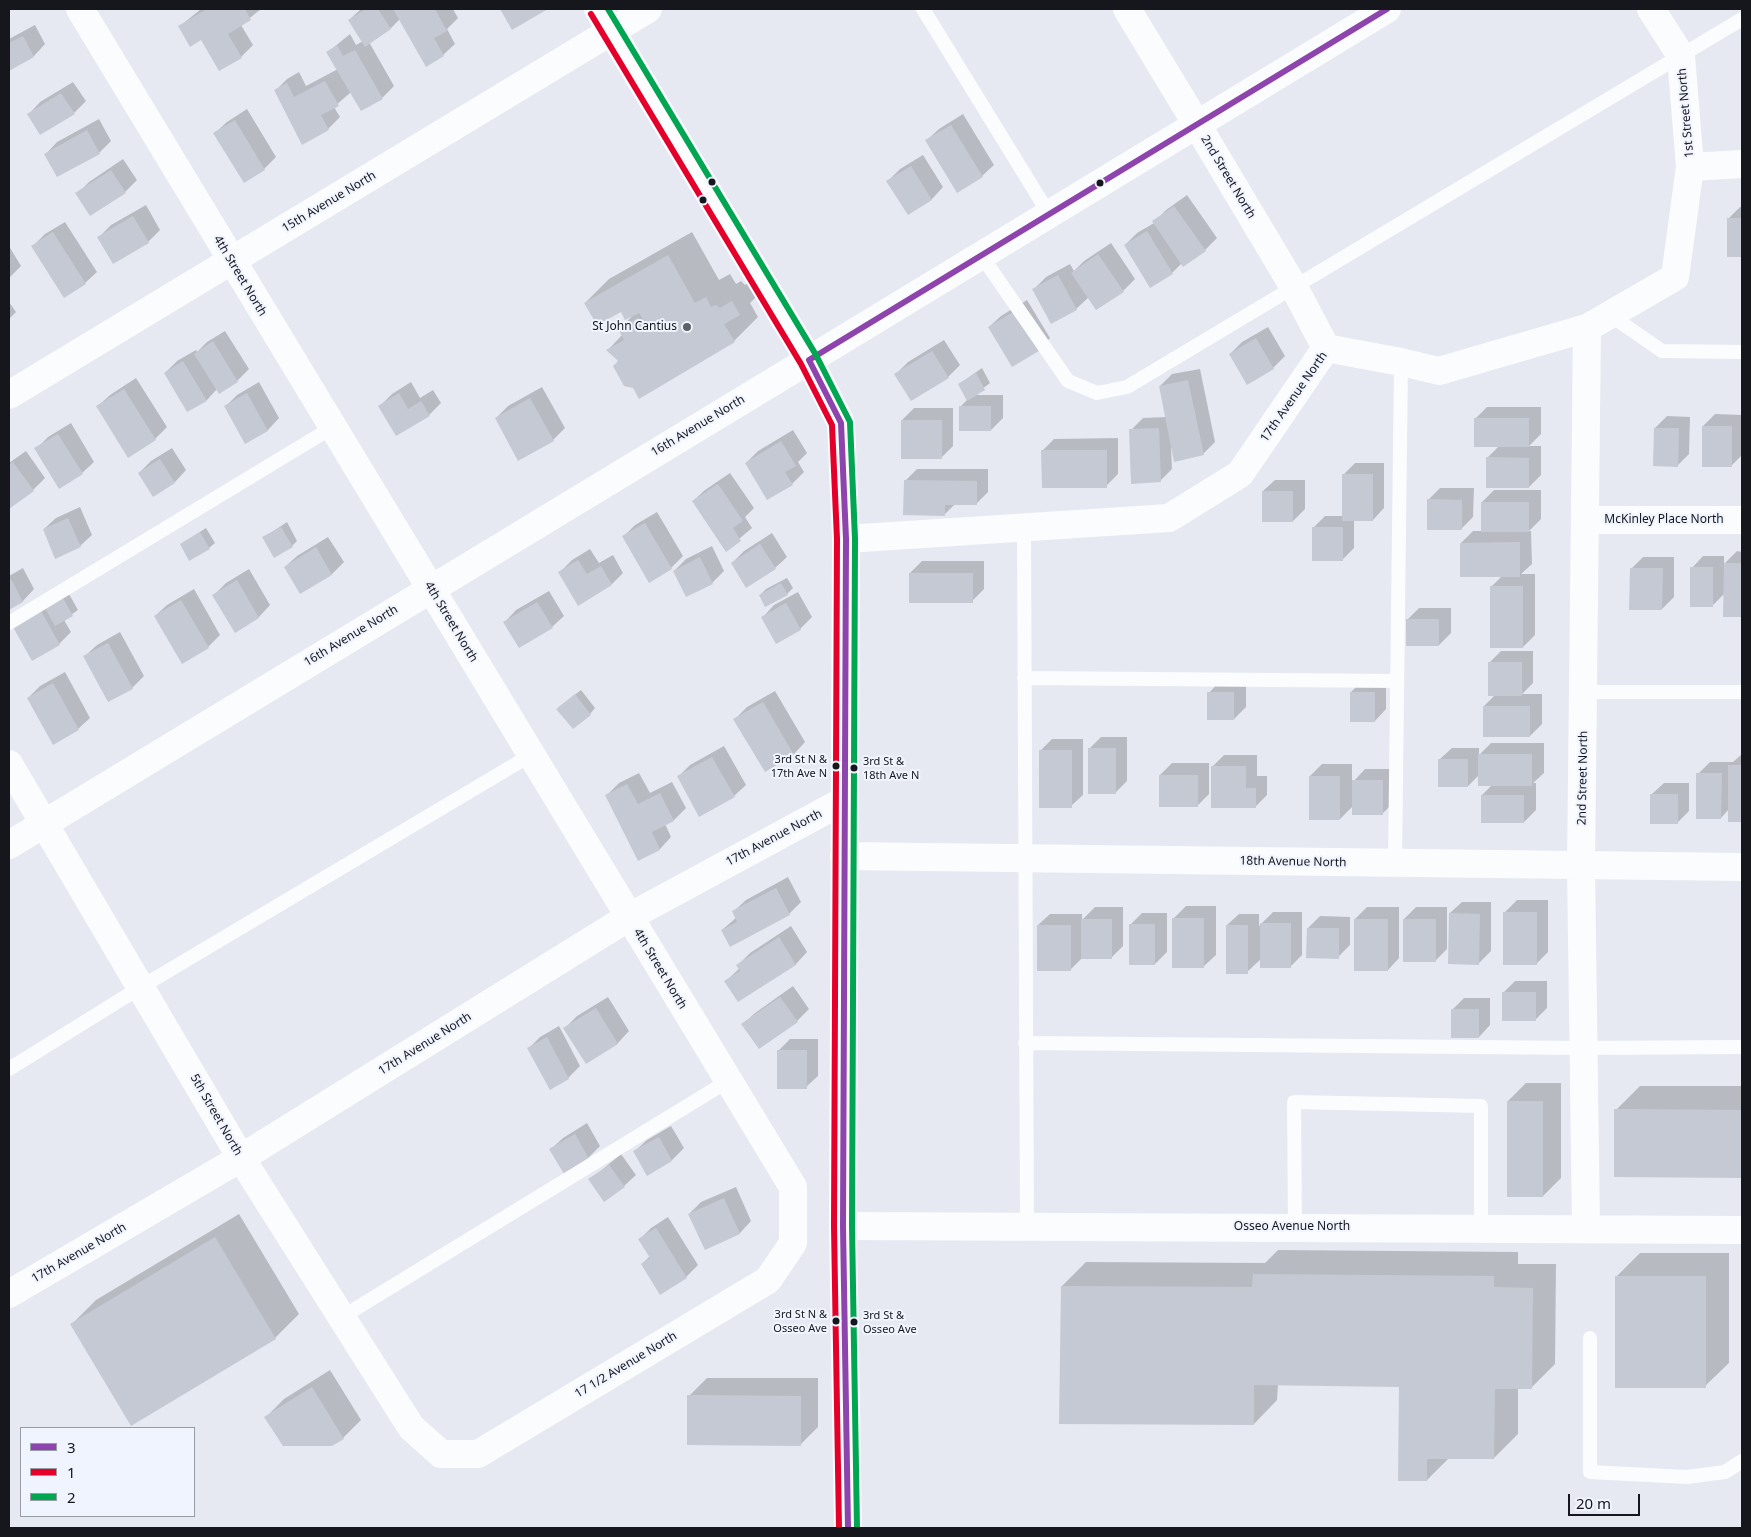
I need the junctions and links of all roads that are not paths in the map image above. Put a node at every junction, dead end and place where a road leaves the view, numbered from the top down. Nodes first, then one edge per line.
1 (80, 9) edge
2 (648, 9) edge
3 (923, 9) edge
4 (1127, 9) edge
5 (1387, 9) edge
6 (1651, 9) edge
7 (1742, 19) edge
8 (605, 20) edge
9 (1681, 56) junction
10 (1196, 123) junction
11 (1742, 164) edge
12 (1690, 167) junction
13 (1048, 214) junction
14 (981, 255) junction
15 (231, 261) junction
16 (1295, 289) junction
17 (1610, 315) junction
18 (1587, 328) junction
19 (1326, 348) junction
20 (1742, 352) edge
21 (809, 360) junction
22 (1402, 362) junction
23 (9, 395) edge
24 (333, 427) junction
25 (1586, 520) junction
26 (1742, 520) edge
27 (1024, 528) junction
28 (846, 539) junction
29 (430, 588) junction
30 (9, 623) edge
31 (1024, 678) junction
32 (1397, 681) junction
33 (1584, 692) junction
34 (1742, 692) edge
35 (532, 755) junction
36 (9, 764) edge
37 (845, 800) junction
38 (45, 823) junction
39 (9, 845) edge
40 (844, 856) junction
41 (1024, 858) junction
42 (1395, 864) junction
43 (1581, 866) junction
44 (1742, 867) edge
45 (629, 917) junction
46 (141, 987) junction
47 (1025, 1043) junction
48 (1584, 1048) junction
49 (1742, 1048) edge
50 (9, 1069) edge
51 (728, 1081) junction
52 (242, 1158) junction
53 (843, 1226) junction
54 (1027, 1226) junction
55 (1296, 1227) junction
56 (1482, 1228) junction
57 (1586, 1228) junction
58 (1742, 1230) edge
59 (793, 1243) joint
60 (9, 1294) edge
61 (342, 1317) junction
62 (1590, 1338) dead end
63 (441, 1454) joint
64 (1742, 1461) edge
65 (848, 1528) edge

1 - 15 street, 4th Street North
2 - 8 street, 15th Avenue North
3 - 13 lane
4 - 10 street, 2nd Street North
5 - 10 street, 16th Avenue North
6 - 9 street, 1st Street North
7 - 9 lane
8 - 15 street, 15th Avenue North
8 - 21 street
9 - 12 street, 1st Street North
9 - 16 lane
10 - 13 street, 16th Avenue North
10 - 16 street, 2nd Street North
11 - 12 street
12 - 17 street, 17th Avenue North
13 - 14 street, 16th Avenue North
14 - 16 lane
14 - 21 street, 16th Avenue North
15 - 23 street, 15th Avenue North
15 - 24 street, 4th Street North
16 - 19 street, 2nd Street North
17 - 18 street, 17th Avenue North
17 - 20 lane
18 - 22 street, 17th Avenue North
18 - 25 street, 2nd Street North
19 - 22 street, 17th Avenue North
19 - 27 street, 17th Avenue North
21 - 28 street
21 - 29 street, 16th Avenue North
22 - 32 lane
24 - 29 street, 4th Street North
24 - 30 lane
25 - 26 street, McKinley Place North
25 - 33 street, 2nd Street North
27 - 28 street, 17th Avenue North
27 - 31 lane
28 - 37 street
29 - 35 street, 4th Street North
29 - 38 street, 16th Avenue North
31 - 32 lane
31 - 41 lane
32 - 42 lane
33 - 34 lane
33 - 43 street, 2nd Street North
35 - 45 street, 4th Street North
35 - 46 lane
36 - 38 street, 5th Street North
37 - 40 street
37 - 45 street, 17th Avenue North
38 - 39 street, 16th Avenue North
38 - 46 street, 5th Street North
40 - 41 street, 18th Avenue North
40 - 53 street
41 - 42 street, 18th Avenue North
41 - 47 lane
42 - 43 street, 18th Avenue North
43 - 44 street, 18th Avenue North
43 - 48 street, 2nd Street North
45 - 51 street, 4th Street North
45 - 52 street, 17th Avenue North
46 - 50 lane
46 - 52 street, 5th Street North
47 - 48 lane
47 - 54 lane
48 - 49 lane
48 - 57 street, 2nd Street North
51 - 59 street, 4th Street North
51 - 61 lane
52 - 60 street, 17th Avenue North
52 - 61 street, 5th Street North
53 - 54 street, Osseo Avenue North
53 - 65 street
54 - 55 street, Osseo Avenue North
55 - 56 street, Osseo Avenue North
55 - 56 lane
56 - 57 street, Osseo Avenue North
57 - 58 street, Osseo Avenue North
59 - 63 street, 17 1/2 Avenue North
61 - 63 street, 5th Street North
62 - 64 lane

